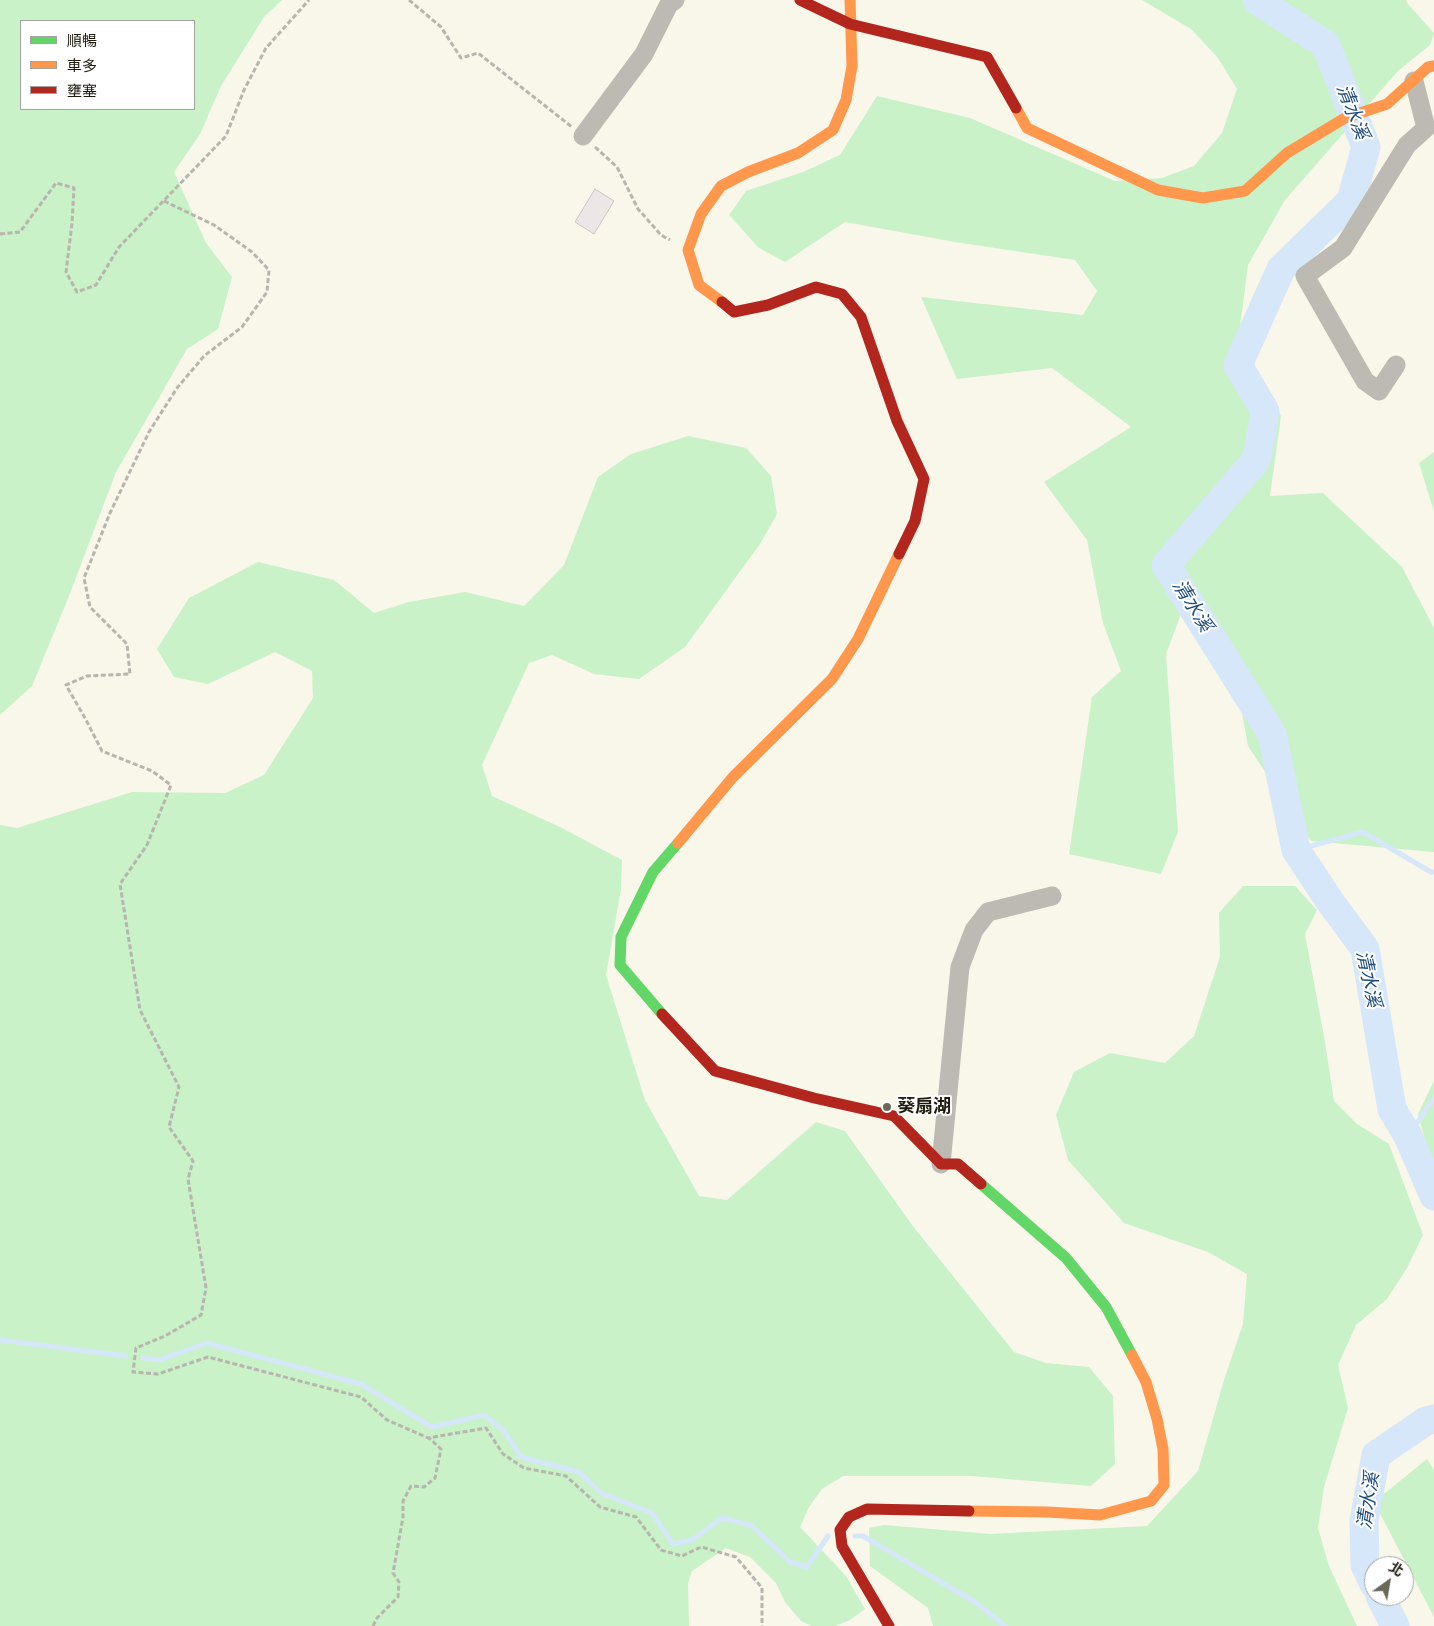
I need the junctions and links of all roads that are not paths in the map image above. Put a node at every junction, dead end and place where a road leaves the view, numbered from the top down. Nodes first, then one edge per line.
1 (675, 0) edge
2 (800, 0) edge
3 (850, 0) edge
4 (850, 24) junction
5 (1434, 66) edge
6 (1414, 82) junction
7 (583, 136) road end
8 (1396, 365) dead end
9 (1052, 896) dead end
10 (941, 1164) junction
11 (889, 1626) edge

1 - 7 street
2 - 4 street
3 - 4 street
4 - 6 street
4 - 10 street
5 - 6 street
6 - 8 street
9 - 10 street
10 - 11 street

